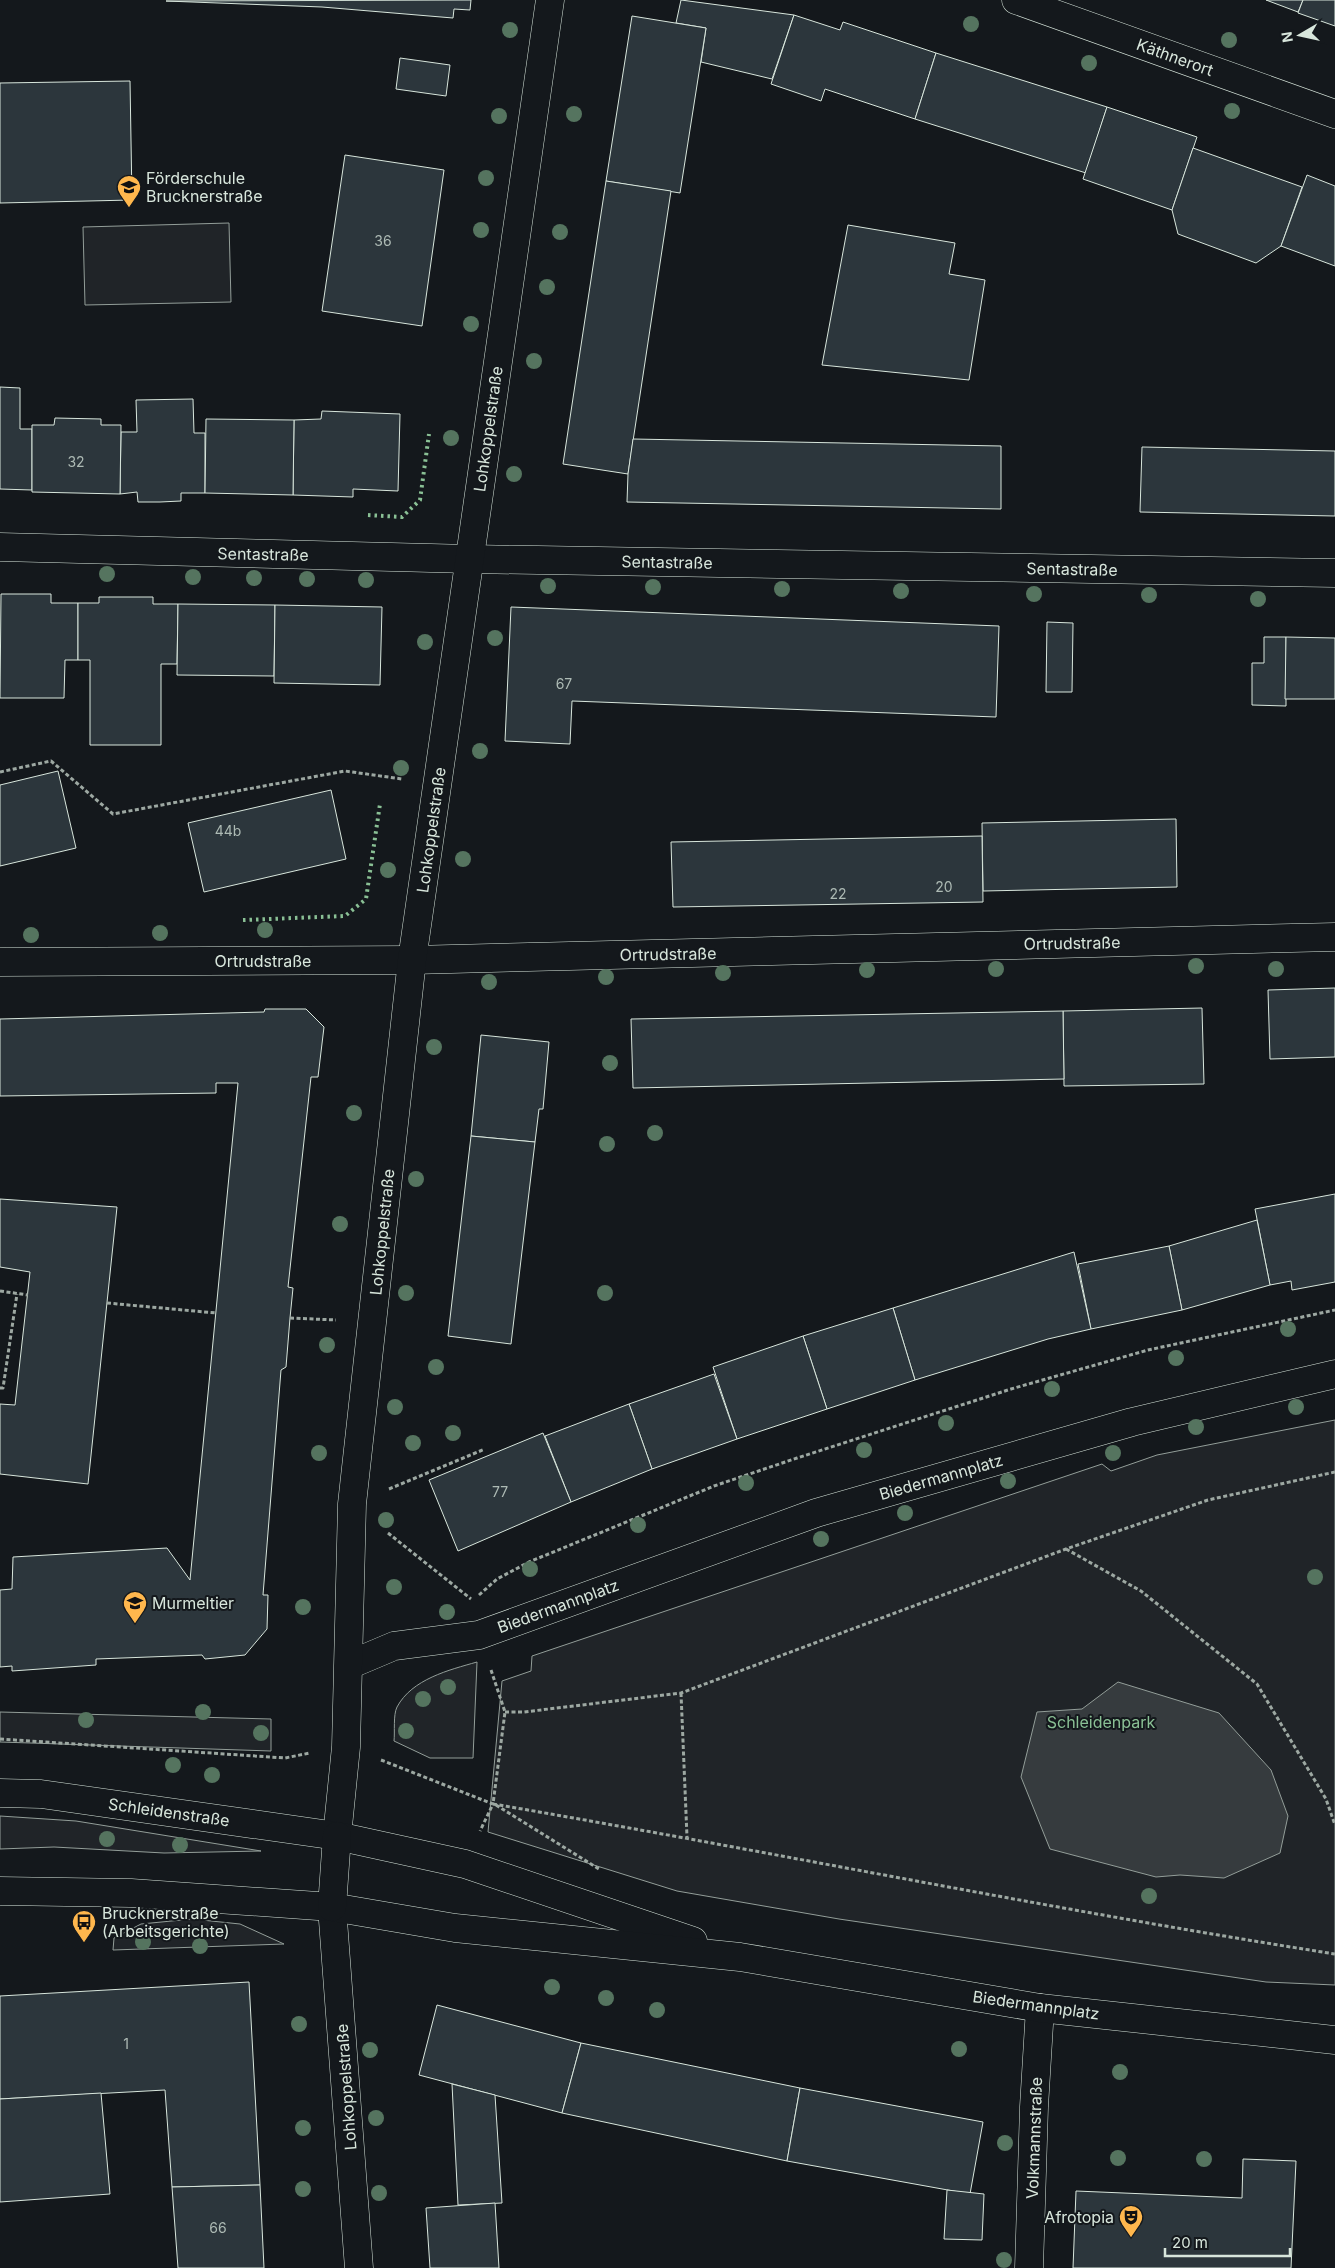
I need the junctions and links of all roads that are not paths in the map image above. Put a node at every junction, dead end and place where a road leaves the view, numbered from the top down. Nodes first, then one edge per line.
1 (550, 0) edge
2 (1016, 0) edge
3 (1335, 114) edge
4 (0, 547) edge
5 (470, 559) junction
6 (1335, 573) edge
7 (1335, 937) edge
8 (412, 960) junction
9 (0, 962) edge
10 (1335, 1374) edge
11 (349, 1664) junction
12 (0, 1793) edge
13 (337, 1836) junction
14 (0, 1891) edge
15 (332, 1907) junction
16 (740, 1956) junction
17 (1040, 2008) junction
18 (1335, 2040) edge
19 (359, 2268) edge
20 (1029, 2268) edge

1 - 5 street, Lohkoppelstraße
2 - 3 street, Käthnerort
4 - 5 street, Sentastraße
5 - 6 street, Sentastraße
5 - 8 street, Lohkoppelstraße
7 - 8 street, Ortrudstraße
8 - 9 street, Ortrudstraße
8 - 11 street, Lohkoppelstraße
10 - 11 street, Biedermannplatz
11 - 13 street
12 - 13 street, Schleidenstraße
13 - 15 street, Lohkoppelstraße
13 - 16 street, Biedermannplatz
14 - 15 street
15 - 16 street, Biedermannplatz
15 - 19 street, Lohkoppelstraße
16 - 17 street, Biedermannplatz
17 - 18 street, Biedermannplatz
17 - 20 street, Volkmannstraße

